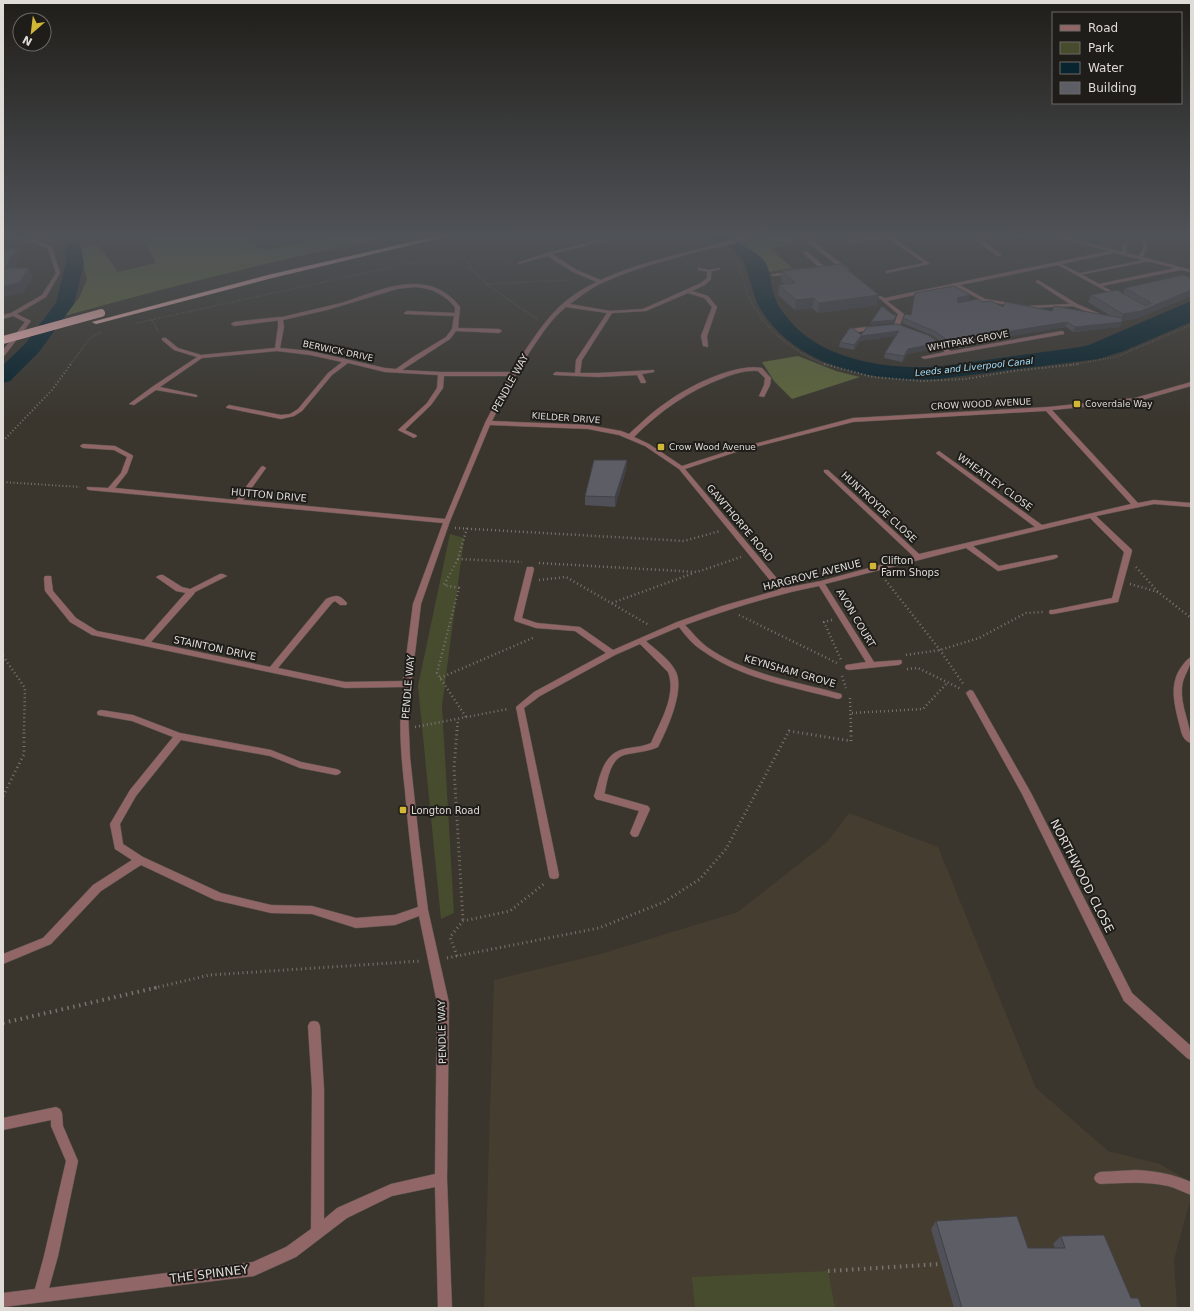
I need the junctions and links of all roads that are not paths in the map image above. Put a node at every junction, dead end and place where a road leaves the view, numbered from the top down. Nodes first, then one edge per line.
1 (42, 297) edge
2 (160, 297) edge
3 (187, 297) edge
4 (366, 297) edge
5 (448, 297) edge
6 (576, 297) edge
7 (674, 297) edge
8 (706, 297) edge
9 (880, 297) edge
10 (896, 297) edge
11 (979, 297) edge
12 (1063, 297) edge
13 (1120, 297) edge
14 (883, 300) junction
15 (984, 300) junction
16 (1127, 301) edge
17 (965, 304) edge
18 (566, 305) junction
19 (1075, 305) junction
20 (610, 312) junction
21 (13, 314) junction
22 (407, 314) dead end
23 (457, 315) junction
24 (1102, 316) edge
25 (3, 317) edge
26 (280, 319) junction
27 (234, 324) dead end
28 (897, 325) junction
29 (889, 326) edge
30 (882, 327) edge
31 (455, 329) junction
32 (500, 331) dead end
33 (850, 331) edge
34 (910, 332) edge
35 (1062, 334) dead end
36 (924, 336) edge
37 (164, 339) dead end
38 (3, 340) edge
39 (706, 346) dead end
40 (3, 347) edge
41 (277, 349) junction
42 (949, 352) junction
43 (3, 354) edge
44 (201, 357) junction
45 (924, 357) dead end
46 (347, 361) junction
47 (397, 371) junction
48 (652, 372) dead end
49 (639, 373) junction
50 (441, 374) junction
51 (513, 374) junction
52 (556, 374) dead end
53 (577, 375) junction
54 (643, 382) dead end
55 (1191, 384) edge
56 (154, 388) junction
57 (195, 396) dead end
58 (762, 396) dead end
59 (132, 404) dead end
60 (229, 407) dead end
61 (1048, 409) junction
62 (488, 423) junction
63 (414, 436) dead end
64 (630, 437) junction
65 (83, 446) dead end
66 (939, 453) dead end
67 (263, 468) dead end
68 (681, 468) junction
69 (826, 471) dead end
70 (89, 488) road end
71 (110, 490) junction
72 (238, 502) junction
73 (1136, 505) junction
74 (1191, 505) edge
75 (1091, 515) junction
76 (446, 524) junction
77 (1040, 527) junction
78 (967, 545) junction
79 (918, 557) junction
80 (1054, 557) dead end
81 (530, 566) road end
82 (223, 576) dead end
83 (160, 577) dead end
84 (48, 578) dead end
85 (822, 583) junction
86 (783, 591) junction
87 (191, 592) junction
88 (343, 603) dead end
89 (1053, 612) road end
90 (680, 624) junction
91 (641, 641) junction
92 (146, 644) junction
93 (612, 653) junction
94 (1191, 660) edge
95 (898, 662) road end
96 (871, 664) junction
97 (849, 667) road end
98 (272, 670) junction
99 (407, 684) junction
100 (970, 693) road end
101 (838, 696) dead end
102 (101, 713) dead end
103 (179, 736) junction
104 (1191, 740) edge
105 (336, 772) dead end
106 (635, 833) dead end
107 (140, 860) junction
108 (554, 876) road end
109 (423, 910) junction
110 (3, 960) edge
111 (314, 1026) dead end
112 (1191, 1054) edge
113 (3, 1124) edge
114 (1100, 1178) dead end
115 (441, 1179) junction
116 (1191, 1190) edge
117 (317, 1233) junction
118 (40, 1295) junction
119 (3, 1300) edge
120 (445, 1308) edge

1 - 21 street
2 - 38 highway, bridge
3 - 40 highway
4 - 26 street
5 - 23 street
6 - 18 street, PENDLE WAY
7 - 20 street
8 - 39 street
9 - 14 street
10 - 14 street
11 - 15 street
12 - 19 street
13 - 16 street
14 - 28 street
15 - 17 street
15 - 19 street
18 - 20 street
18 - 51 street, PENDLE WAY
19 - 24 street
20 - 53 street
21 - 25 street
21 - 43 street
22 - 23 street
23 - 31 street
26 - 27 street
26 - 41 street
28 - 29 street
28 - 34 street
30 - 33 street
31 - 32 street
31 - 47 street
35 - 42 street, WHITPARK GROVE
36 - 42 street
37 - 44 street, BERWICK DRIVE
41 - 44 street, BERWICK DRIVE
41 - 46 street, BERWICK DRIVE
42 - 45 street, WHITPARK GROVE
44 - 56 street
46 - 47 street, BERWICK DRIVE
46 - 60 street
47 - 50 street, BERWICK DRIVE
48 - 49 street
49 - 53 street
49 - 54 street
50 - 51 street, BERWICK DRIVE
50 - 63 street
51 - 62 street, PENDLE WAY
52 - 53 street
55 - 61 street, CROW WOOD AVENUE
56 - 57 street
56 - 59 street
58 - 64 street
61 - 68 street, CROW WOOD AVENUE
61 - 73 street
62 - 64 street, KIELDER DRIVE
62 - 76 street, PENDLE WAY
64 - 68 street, KIELDER DRIVE
65 - 71 street
66 - 77 street, WHEATLEY CLOSE
67 - 72 street
68 - 86 street, GAWTHORPE ROAD
69 - 79 street, HUNTROYDE CLOSE
70 - 71 street, HUTTON DRIVE
71 - 72 street, HUTTON DRIVE
72 - 76 street, HUTTON DRIVE
73 - 74 street, HARGROVE AVENUE
73 - 75 street, HARGROVE AVENUE
75 - 77 street, HARGROVE AVENUE
75 - 89 street
76 - 99 street, PENDLE WAY
77 - 78 street, HARGROVE AVENUE
78 - 79 street, HARGROVE AVENUE
78 - 80 street
79 - 85 street, HARGROVE AVENUE
81 - 93 street
82 - 87 street
83 - 87 street
84 - 92 street, STAINTON DRIVE
85 - 86 street, HARGROVE AVENUE
85 - 96 street, AVON COURT
86 - 90 street, HARGROVE AVENUE
87 - 92 street
88 - 98 street
90 - 91 street, HARGROVE AVENUE
90 - 101 street, KEYNSHAM GROVE
91 - 93 street, HARGROVE AVENUE
91 - 106 street
92 - 98 street, STAINTON DRIVE
93 - 108 street, HARGROVE AVENUE
94 - 104 street
95 - 96 street
96 - 97 street
98 - 99 street, STAINTON DRIVE
99 - 109 street, PENDLE WAY
100 - 112 street, NORTHWOOD CLOSE
102 - 103 street
103 - 105 street
103 - 107 street
107 - 109 street
107 - 110 street
109 - 115 street, PENDLE WAY
111 - 117 street
113 - 118 street
114 - 116 street
115 - 117 street, THE SPINNEY
115 - 120 street, PENDLE WAY
117 - 118 street, THE SPINNEY
118 - 119 street, THE SPINNEY

